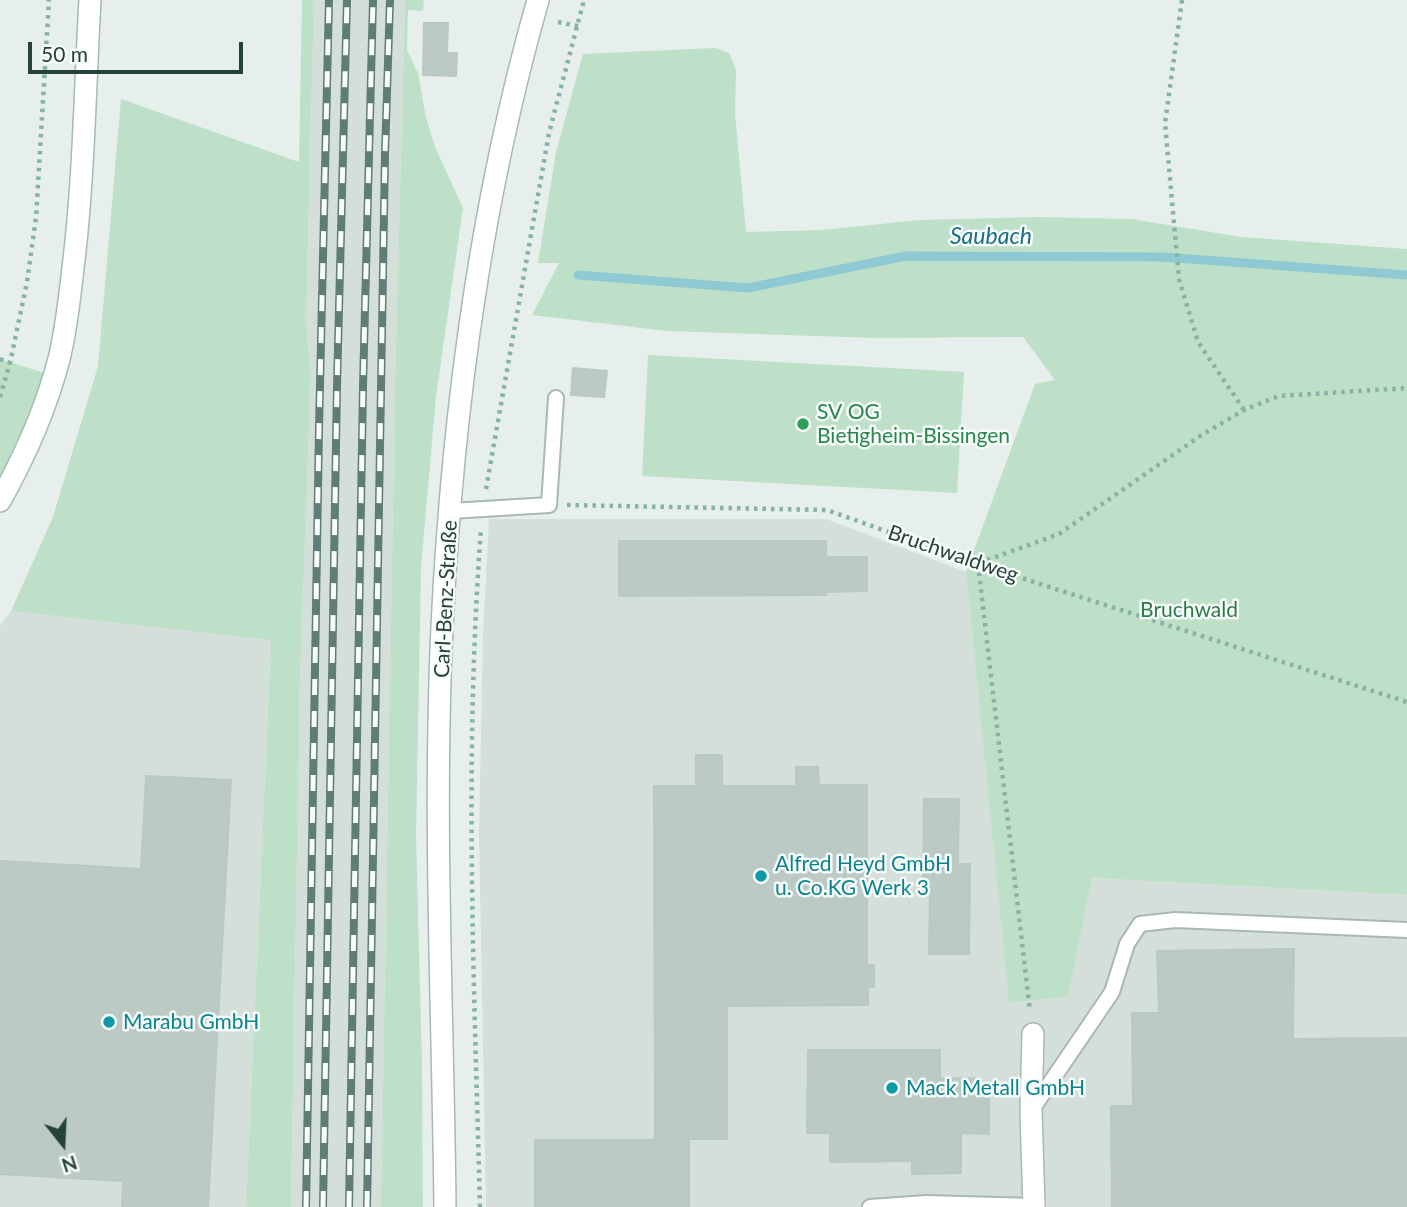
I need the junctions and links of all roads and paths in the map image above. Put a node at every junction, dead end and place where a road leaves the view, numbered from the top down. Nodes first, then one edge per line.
1 (49, 0) edge
2 (90, 0) edge
3 (538, 0) edge
4 (584, 0) edge
5 (1182, 0) edge
6 (0, 359) edge
7 (10, 363) junction
8 (1407, 388) edge
9 (0, 397) edge
10 (556, 398) dead end
11 (1244, 410) junction
12 (0, 501) edge
13 (549, 505) junction
14 (482, 508) junction
15 (451, 511) junction
16 (978, 564) junction
17 (1407, 702) edge
18 (1407, 930) edge
19 (1033, 1034) joint
20 (1031, 1111) junction
21 (445, 1207) edge
22 (480, 1207) edge
23 (870, 1207) edge
24 (1034, 1207) edge

1 - 7 path
2 - 12 street
3 - 15 street, Carl-Benz-Straße
4 - 14 path
5 - 11 path
6 - 7 path
7 - 9 path
8 - 11 path
10 - 13 lane
11 - 16 path
13 - 14 lane
13 - 16 path, Bruchwaldweg
14 - 15 lane
14 - 22 path
15 - 21 street, Carl-Benz-Straße
16 - 17 path, Bruchwaldweg
16 - 19 path
18 - 20 lane
19 - 20 street
20 - 24 street
23 - 24 lane

